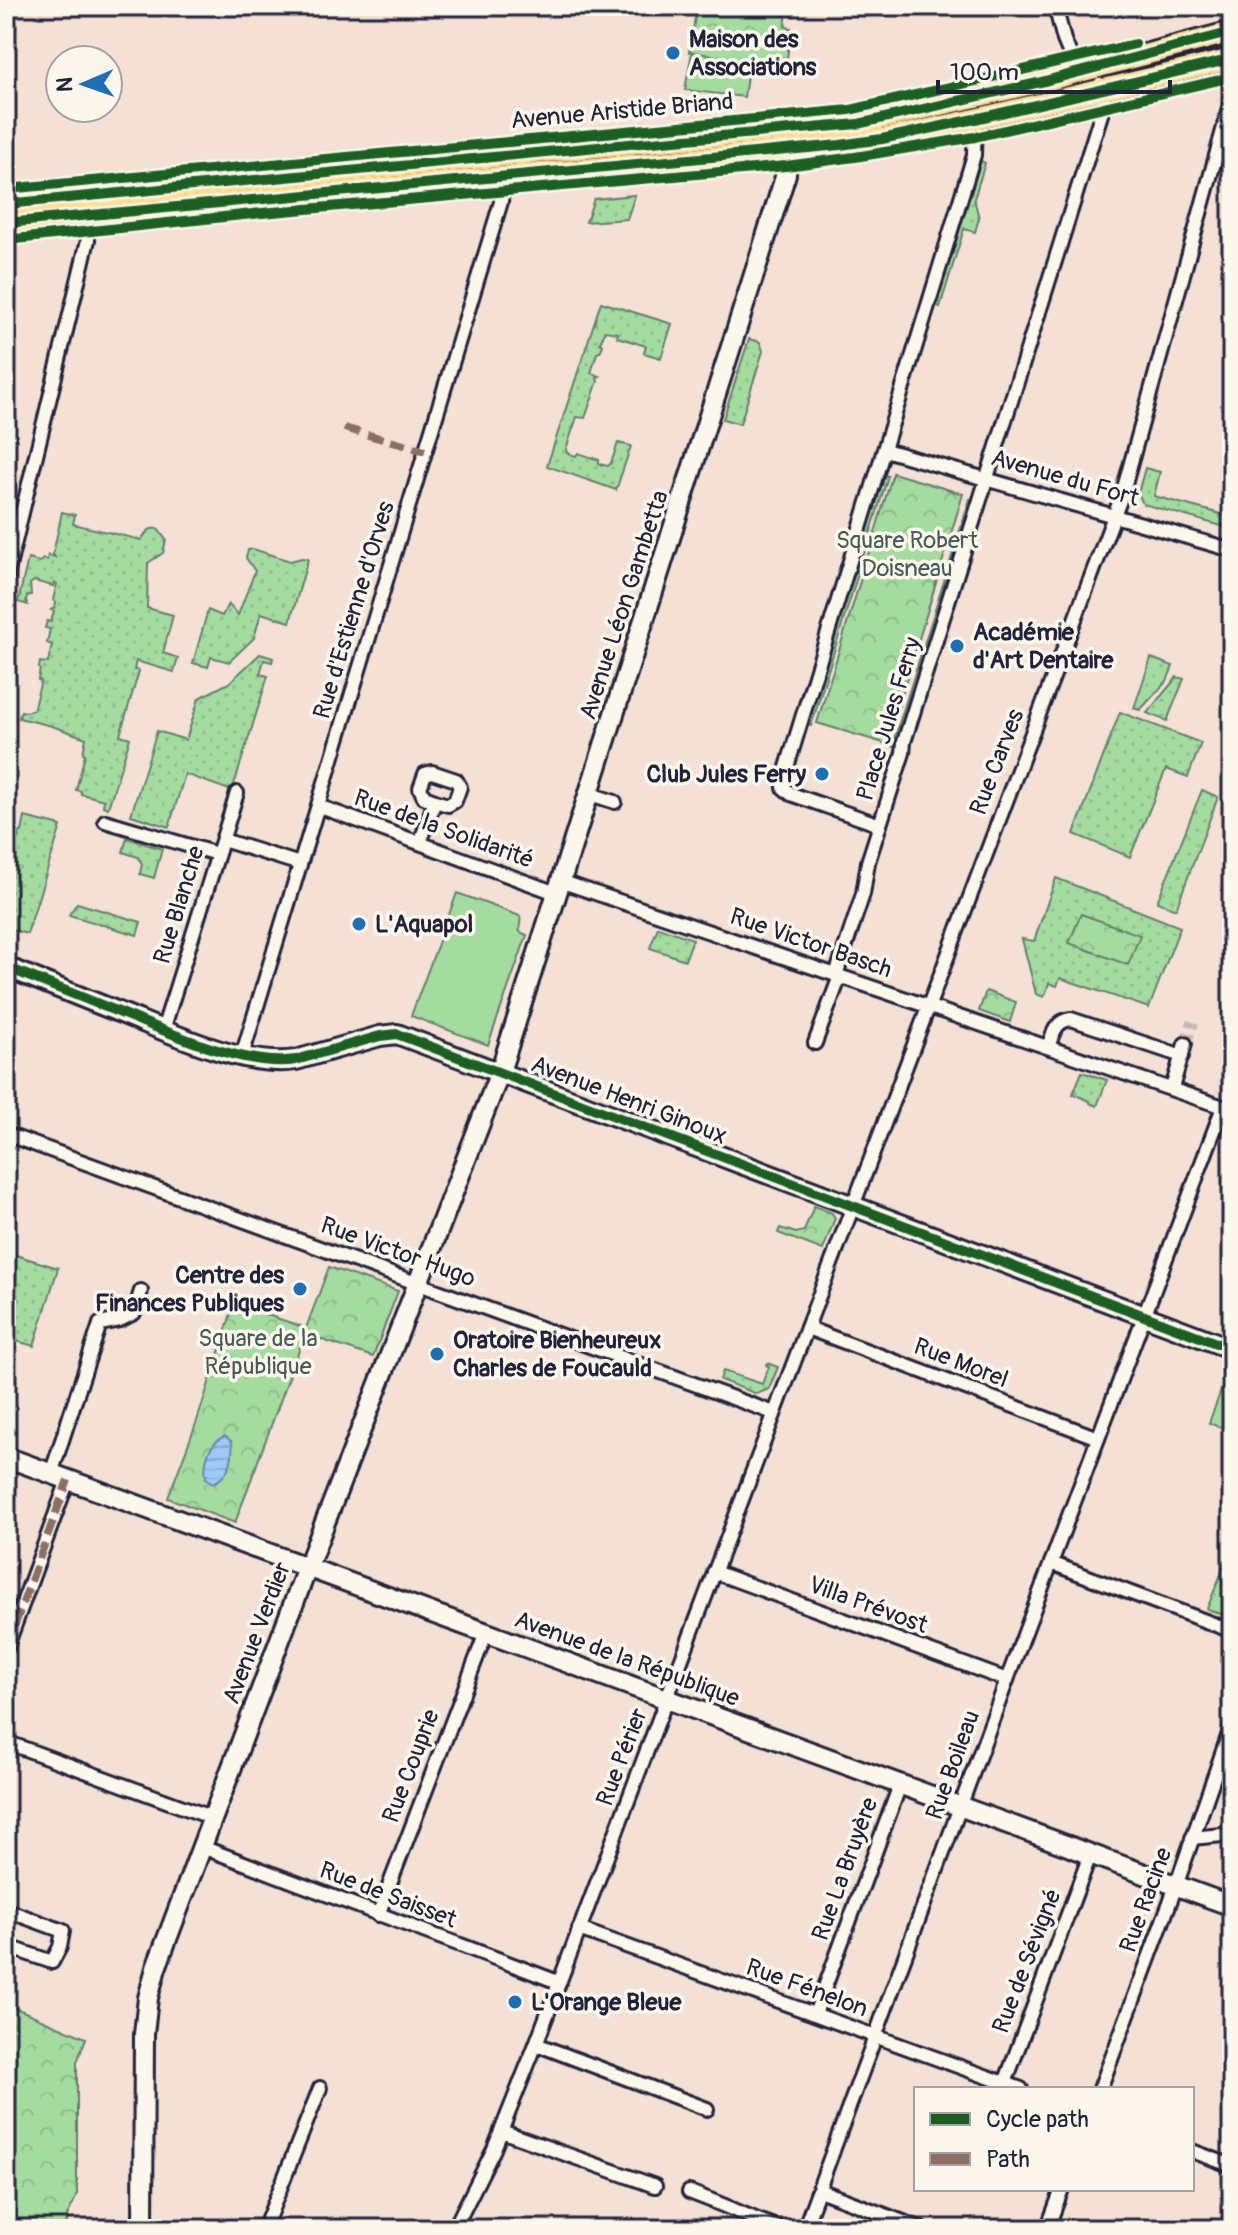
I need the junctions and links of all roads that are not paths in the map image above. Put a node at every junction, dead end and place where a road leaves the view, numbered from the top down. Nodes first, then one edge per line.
1 (1055, 6) edge
2 (1232, 32) edge
3 (1232, 59) edge
4 (1077, 71) junction
5 (1103, 89) junction
6 (1232, 98) edge
7 (975, 119) junction
8 (787, 150) junction
9 (503, 176) junction
10 (6, 204) edge
11 (88, 214) junction
12 (6, 223) edge
13 (885, 450) junction
14 (987, 478) junction
15 (1114, 516) junction
16 (1232, 550) edge
17 (6, 579) edge
18 (237, 793) dead end
19 (590, 794) junction
20 (435, 801) dead end
21 (615, 802) dead end
22 (318, 806) junction
23 (105, 821) dead end
24 (880, 825) junction
25 (223, 840) junction
26 (420, 843) junction
27 (217, 854) junction
28 (300, 864) junction
29 (558, 887) junction
30 (6, 967) edge
31 (838, 976) junction
32 (929, 1007) junction
33 (163, 1030) junction
34 (815, 1043) dead end
35 (1048, 1047) junction
36 (242, 1056) junction
37 (500, 1072) junction
38 (1172, 1088) junction
39 (1228, 1108) edge
40 (6, 1134) edge
41 (854, 1206) junction
42 (419, 1284) junction
43 (141, 1291) dead end
44 (1145, 1316) junction
45 (807, 1328) junction
46 (1232, 1349) edge
47 (774, 1413) junction
48 (1098, 1438) junction
49 (6, 1457) edge
50 (59, 1477) junction
51 (1051, 1563) junction
52 (307, 1568) junction
53 (714, 1572) junction
54 (1232, 1631) edge
55 (486, 1633) junction
56 (6, 1649) edge
57 (1007, 1680) junction
58 (667, 1700) junction
59 (1232, 1725) edge
60 (6, 1742) edge
61 (900, 1785) junction
62 (961, 1807) junction
63 (213, 1818) junction
64 (1232, 1834) edge
65 (1192, 1838) junction
66 (202, 1847) junction
67 (1090, 1855) junction
68 (1176, 1886) junction
69 (1232, 1906) edge
70 (6, 1910) edge
71 (378, 1915) junction
72 (579, 1929) junction
73 (6, 1946) edge
74 (558, 1982) junction
75 (815, 2014) junction
76 (876, 2036) junction
77 (536, 2044) junction
78 (1005, 2083) junction
79 (1016, 2087) edge
80 (1101, 2087) edge
81 (320, 2088) dead end
82 (707, 2109) dead end
83 (501, 2131) junction
84 (1194, 2152) edge
85 (1232, 2166) edge
86 (655, 2186) dead end
87 (819, 2190) junction
88 (1061, 2191) edge
89 (689, 2192) dead end
90 (143, 2229) edge
91 (264, 2229) edge
92 (454, 2229) edge
93 (781, 2229) edge
94 (804, 2229) edge
95 (922, 2229) edge
96 (1047, 2229) edge

1 - 4 street
2 - 4 main road, Avenue Aristide Briand
3 - 5 main road
4 - 5 street
4 - 10 main road, Avenue Aristide Briand
5 - 7 main road
5 - 14 street, Place Jules Ferry
6 - 15 street, Rue Carves
7 - 8 main road
7 - 13 street, Place Jules Ferry
8 - 9 main road
8 - 19 main road, Avenue Léon Gambetta
9 - 11 main road
9 - 22 street, Rue d'Estienne d'Orves
11 - 12 main road
11 - 17 street
13 - 14 street, Avenue du Fort
13 - 24 street, Place Jules Ferry
14 - 15 street, Avenue du Fort
14 - 24 street, Place Jules Ferry
15 - 16 street, Avenue du Fort
15 - 32 street, Rue Carves
18 - 25 street, Rue Blanche
19 - 21 street
19 - 29 main road, Avenue Léon Gambetta
20 - 26 street
22 - 26 street, Rue de la Solidarité
22 - 28 street, Rue d'Estienne d'Orves
23 - 27 street
24 - 31 street
25 - 27 street, Rue Blanche
25 - 28 street
26 - 29 street, Rue de la Solidarité
27 - 33 street, Rue Blanche
28 - 36 street, Rue d'Estienne d'Orves
29 - 31 street, Rue Victor Basch
29 - 37 main road, Avenue Léon Gambetta
30 - 33 main road, Avenue Henri Ginoux
31 - 32 street, Rue Victor Basch
31 - 34 street
32 - 35 street, Rue Victor Basch
32 - 41 street, Rue Carves
33 - 36 main road, Avenue Henri Ginoux
35 - 38 street, Rue Victor Basch
35 - 38 street
36 - 37 main road, Avenue Henri Ginoux
37 - 41 main road, Avenue Henri Ginoux
37 - 42 main road, Avenue Verdier
38 - 39 street, Rue Victor Basch
39 - 44 street, Rue Boileau
40 - 42 street, Rue Victor Hugo
41 - 44 main road, Avenue Henri Ginoux
41 - 45 street, Rue Périer
42 - 47 street, Rue Victor Hugo
42 - 52 main road, Avenue Verdier
43 - 50 street
44 - 46 main road, Avenue Henri Ginoux
44 - 48 street, Rue Boileau
45 - 47 street, Rue Périer
45 - 48 street, Rue Morel
47 - 53 street, Rue Périer
48 - 51 street, Rue Boileau
49 - 50 main road, Avenue de la République
50 - 52 main road, Avenue de la République
50 - 56 street
51 - 54 street
51 - 57 street, Rue Boileau
52 - 55 main road, Avenue de la République
52 - 63 main road, Avenue Verdier
53 - 57 street, Villa Prévost
53 - 58 street, Rue Périer
55 - 58 main road, Avenue de la République
55 - 71 street, Rue Couprie
57 - 62 street, Rue Boileau
58 - 61 main road, Avenue de la République
58 - 72 street, Rue Périer
59 - 65 street, Rue Racine
60 - 63 street
61 - 62 main road, Avenue de la République
61 - 75 street, Rue La Bruyère
62 - 67 main road, Avenue de la République
62 - 76 street, Rue Boileau
63 - 66 main road, Avenue Verdier
64 - 65 street
65 - 68 street, Rue Racine
66 - 71 street, Rue de Saisset
66 - 90 main road, Avenue Verdier
67 - 68 main road, Avenue de la République
67 - 78 street, Rue de Sévigné
68 - 69 main road, Avenue de la République
68 - 80 street, Rue Racine
70 - 73 street
71 - 74 street, Rue de Saisset
72 - 74 street, Rue Périer
72 - 75 street, Rue Fénelon
74 - 77 street, Rue Périer
75 - 76 street, Rue Fénelon
76 - 78 street, Rue Fénelon
76 - 87 street, Rue Boileau
77 - 82 street
77 - 83 street, Rue Périer
78 - 79 street, Rue Fénelon
81 - 91 street
83 - 86 street
83 - 92 street, Rue Périer
84 - 85 street
87 - 94 street, Rue Boileau
87 - 95 street
88 - 96 street
89 - 93 street

